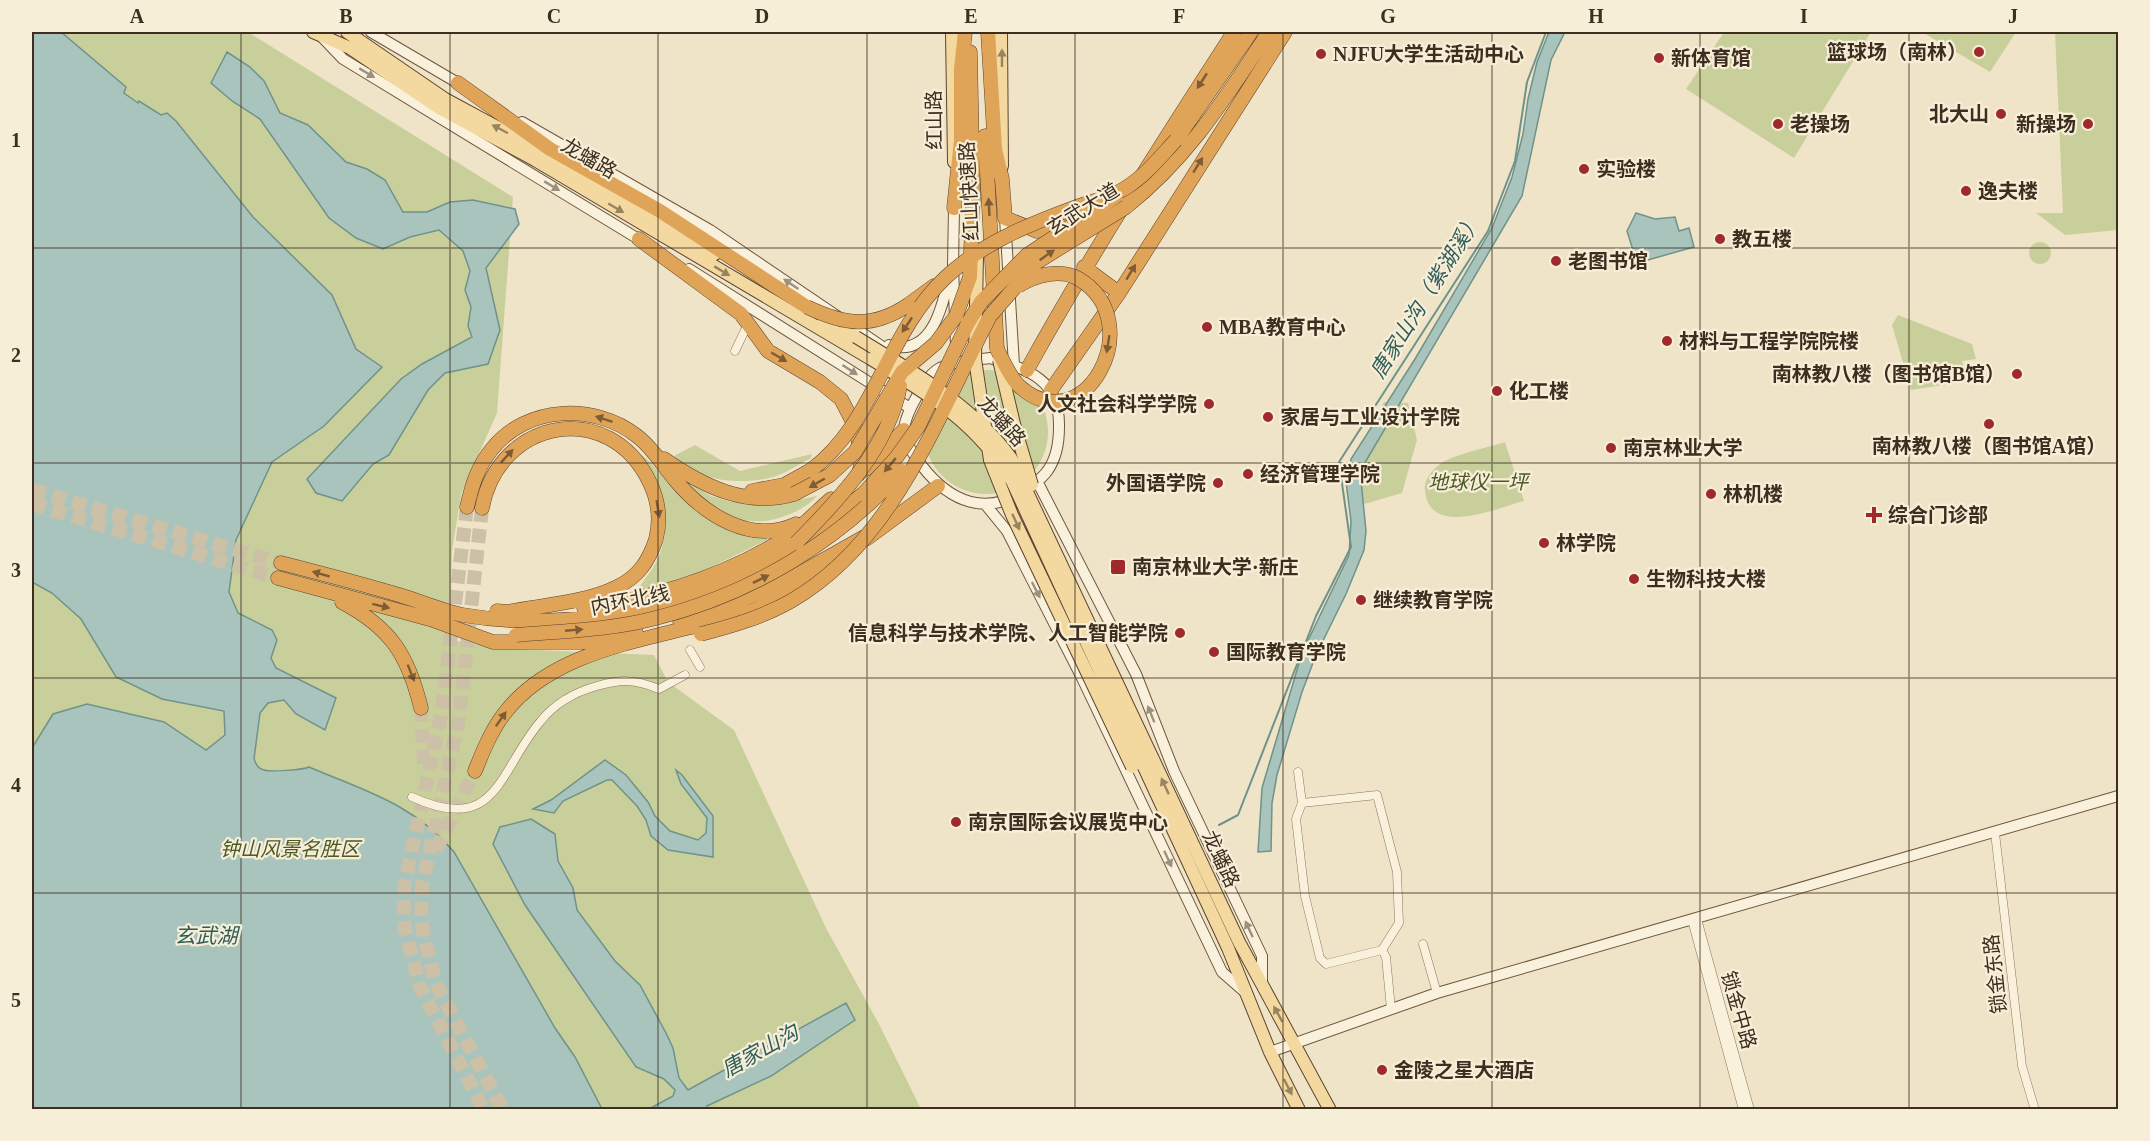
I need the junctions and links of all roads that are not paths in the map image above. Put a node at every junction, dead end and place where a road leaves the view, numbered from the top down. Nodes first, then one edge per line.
1 (370, 32) edge
2 (952, 32) edge
3 (965, 32) edge
4 (970, 32) edge
5 (986, 32) edge
6 (1001, 32) edge
7 (1234, 32) edge
8 (1251, 32) edge
9 (1269, 32) edge
10 (1285, 32) edge
11 (318, 34) edge
12 (350, 39) edge
13 (458, 83) junction
14 (979, 139) junction
15 (1002, 179) junction
16 (1127, 192) junction
17 (973, 197) junction
18 (954, 208) junction
19 (1005, 218) junction
20 (639, 239) junction
21 (953, 266) junction
22 (1084, 267) junction
23 (944, 280) junction
24 (1119, 292) junction
25 (1005, 295) junction
26 (746, 328) dead end
27 (874, 340) junction
28 (997, 349) junction
29 (735, 351) dead end
30 (957, 363) junction
31 (1020, 368) junction
32 (902, 372) junction
33 (928, 378) junction
34 (1051, 390) junction
35 (910, 408) junction
36 (904, 429) junction
37 (933, 430) junction
38 (653, 451) junction
39 (1037, 481) junction
40 (853, 482) junction
41 (938, 486) junction
42 (789, 489) junction
43 (985, 504) junction
44 (467, 507) tunnel mouth
45 (482, 508) tunnel mouth
46 (809, 518) junction
47 (884, 527) junction
48 (796, 543) junction
49 (280, 562) tunnel mouth
50 (278, 578) tunnel mouth
51 (324, 592) junction
52 (398, 595) junction
53 (507, 612) junction
54 (430, 619) junction
55 (613, 648) junction
56 (690, 650) dead end
57 (700, 667) dead end
58 (685, 675) dead end
59 (421, 708) tunnel mouth
60 (1158, 755) joint
61 (1132, 767) joint
62 (475, 771) tunnel mouth
63 (1174, 771) junction
64 (1298, 772) dead end
65 (1133, 784) junction
66 (2118, 796) edge
67 (412, 797) dead end
68 (1302, 802) junction
69 (1995, 833) junction
70 (1694, 919) junction
71 (1423, 944) dead end
72 (1382, 950) junction
73 (1262, 985) junction
74 (1437, 993) junction
75 (1248, 994) junction
76 (1391, 1009) junction
77 (1294, 1042) junction
78 (1270, 1052) junction
79 (1299, 1110) edge
80 (1330, 1110) edge
81 (1743, 1110) edge
82 (1750, 1110) edge
83 (2035, 1110) edge

1 - 13 street, 龙蟠路
2 - 18 main road, 红山路
3 - 18 highway
4 - 14 highway, 红山快速路
5 - 14 highway, 红山快速路
5 - 15 highway
15 -> 6 main road
7 -> 16 highway
8 - 16 highway, bridge
25 -> 9 highway, 玄武大道, bridge
24 -> 10 highway
11 - 12 main road, 龙蟠路
11 -> 20 street, 龙蟠路
73 -> 12 main road, 龙蟠路, bridge
12 -> 75 main road, 龙蟠路, bridge
13 - 23 highway, bridge
27 -> 13 street, 龙蟠路
14 - 17 highway, 红山快速路
28 -> 14 highway, 红山快速路, bridge
15 - 19 highway
16 - 19 highway
16 - 22 highway
16 - 23 highway, bridge
16 -> 48 highway, 玄武大道, bridge
17 - 32 highway, 红山快速路, bridge
17 -> 61 main road, bridge
18 - 21 street
19 - 31 street
20 -> 35 street, 龙蟠路
20 -> 40 highway
21 - 27 street
21 - 30 street
22 - 24 highway
22 - 31 highway
23 -> 42 highway, bridge
24 - 34 highway
25 -> 28 highway, bridge
25 - 37 highway, 玄武大道, bridge
26 - 29 street
27 - 33 street, 龙蟠路
28 - 60 main road, bridge
30 - 31 street
30 - 33 street
31 - 34 street
32 - 40 highway, bridge
32 -> 42 highway, 红山快速路, bridge
33 - 35 street
34 - 39 street
35 - 36 street
36 - 40 highway
36 - 41 street
54 -> 37 highway, 内环北线, bridge
37 - 55 highway, bridge
38 - 42 highway
38 -> 44 highway
38 - 46 highway
39 - 43 street
63 -> 39 street
40 - 46 highway
40 - 48 highway, bridge
41 - 43 street
41 - 47 highway
43 -> 65 street
45 -> 53 highway
46 - 53 highway
47 - 54 highway
47 - 55 highway
48 - 52 highway, 内环北线
52 -> 49 highway, 内环北线
50 - 51 highway, 内环北线
51 -> 54 highway, 内环北线
51 -> 59 highway
52 - 53 highway
62 -> 55 highway
56 - 57 street
58 - 67 street
60 - 63 street
61 - 65 street
73 -> 63 street
64 - 68 street
65 -> 75 street
66 - 69 street
68 - 72 street
68 - 72 street
69 - 70 street
69 - 83 street, 锁金东路
70 - 74 street
70 - 81 street, 锁金中路
70 - 82 street, 锁金中路
71 - 74 street
72 - 76 street
77 -> 73 main road, 龙蟠路
74 - 76 street
75 - 78 main road, 龙蟠路
76 - 77 street
77 - 78 street
77 - 80 main road, 龙蟠路
78 -> 79 main road, 龙蟠路

